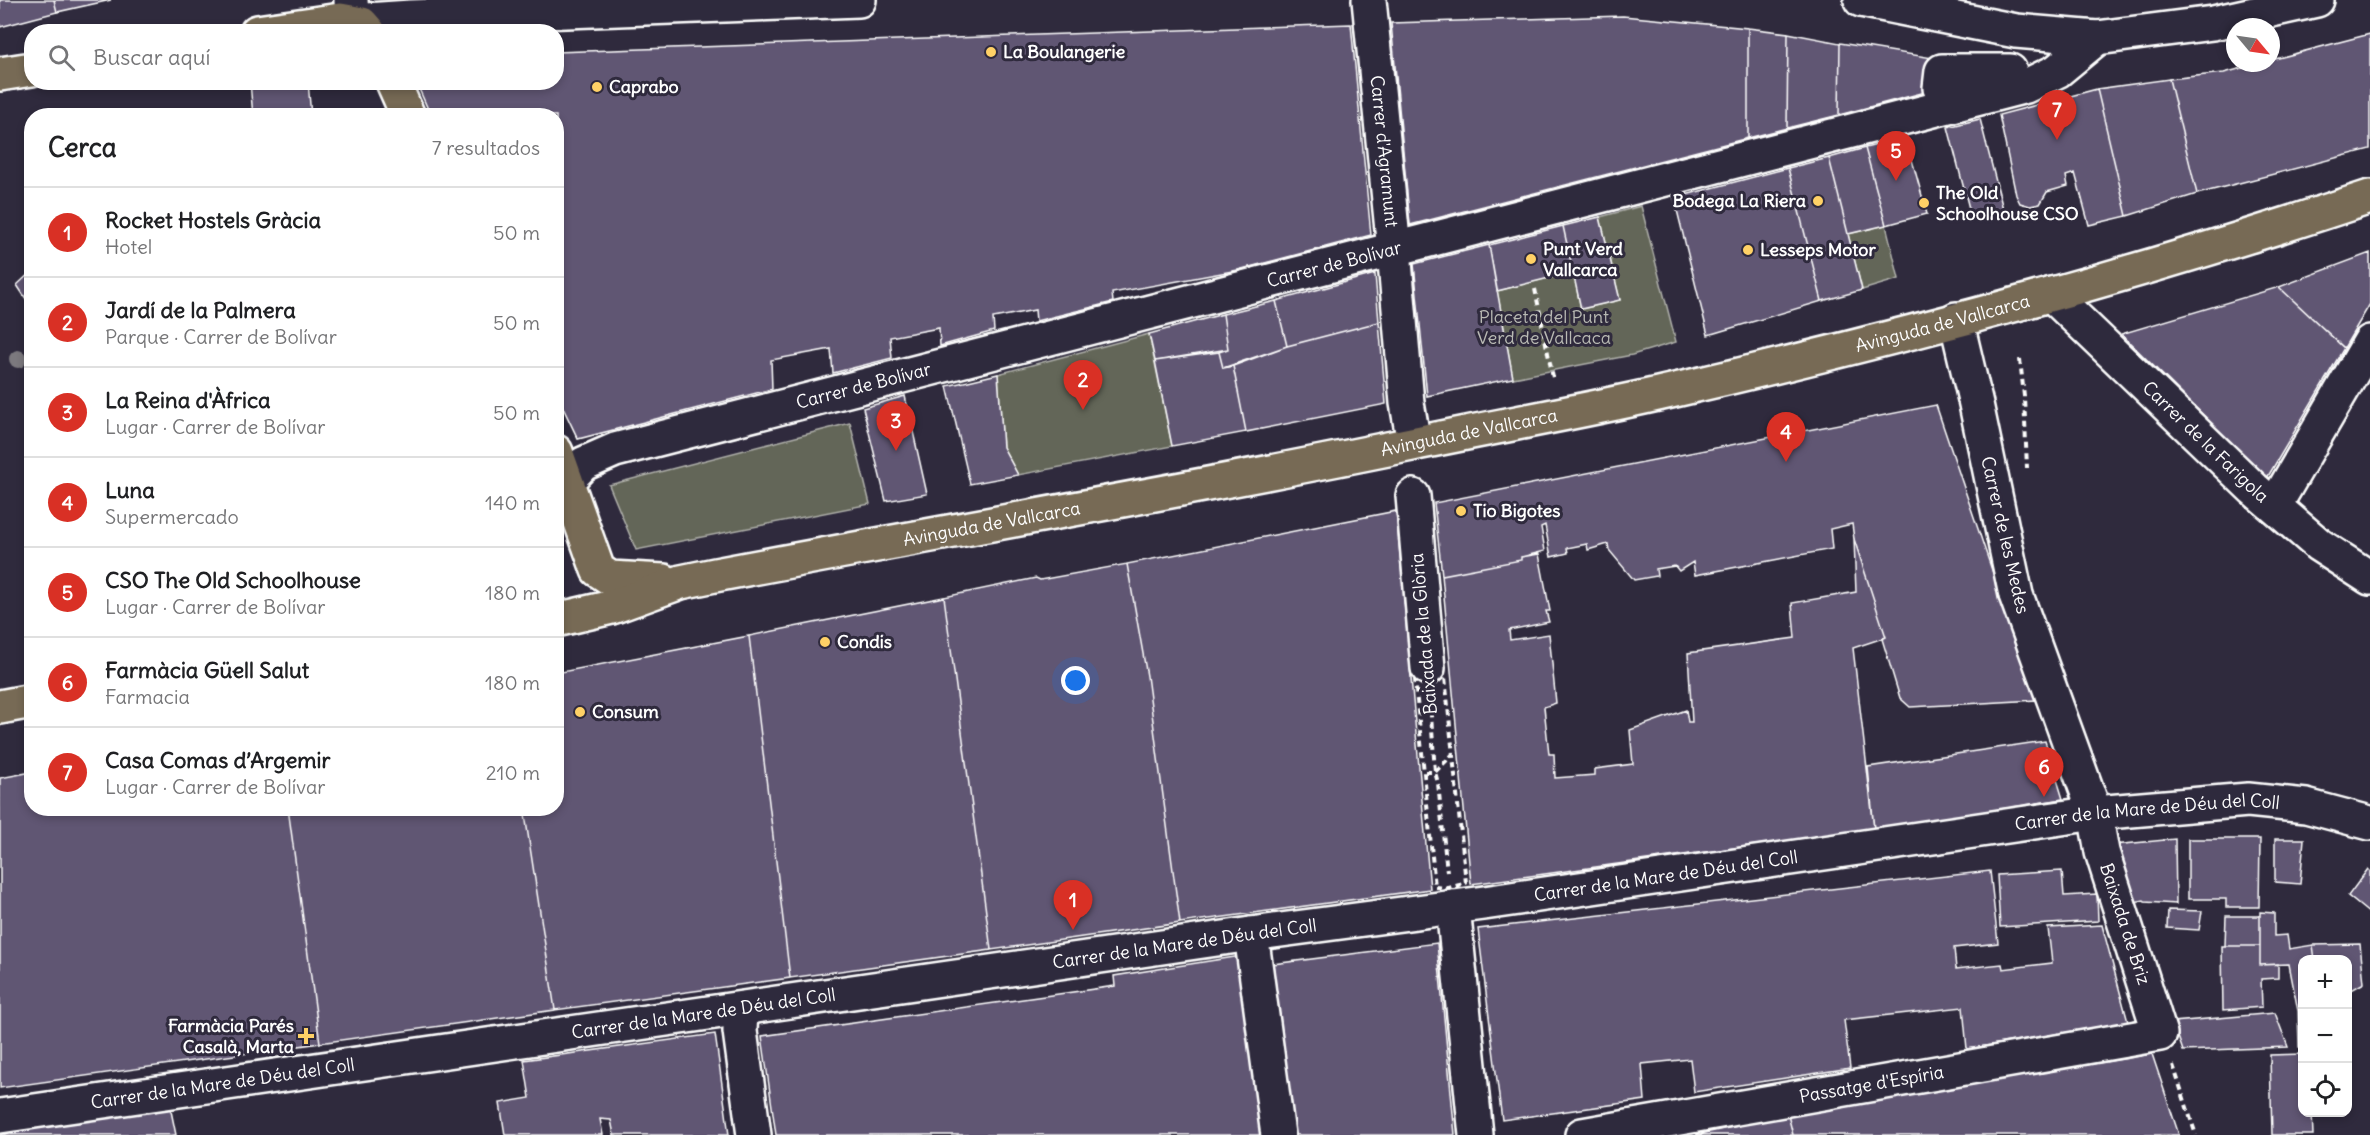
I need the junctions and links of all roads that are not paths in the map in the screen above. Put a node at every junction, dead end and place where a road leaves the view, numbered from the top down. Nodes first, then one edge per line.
1 (860, 0) edge
2 (1369, 0) edge
3 (1860, 0) edge
4 (2317, 0) edge
5 (592, 6) edge
6 (357, 18) edge
7 (317, 24) edge
8 (2097, 38) junction
9 (24, 70) edge
10 (0, 74) edge
11 (397, 90) edge
12 (404, 108) edge
13 (2370, 197) edge
14 (1394, 250) junction
15 (2051, 294) junction
16 (1956, 319) junction
17 (2370, 342) edge
18 (1414, 443) junction
19 (564, 476) edge
20 (564, 489) edge
21 (1413, 496) dead end
22 (2275, 505) junction
23 (2370, 578) edge
24 (681, 582) junction
25 (564, 618) edge
26 (1429, 679) road end
27 (24, 702) edge
28 (0, 707) edge
29 (2095, 813) junction
30 (2370, 823) edge
31 (1450, 889) junction
32 (1251, 934) junction
33 (741, 1008) junction
34 (2166, 1048) joint
35 (0, 1116) edge
36 (754, 1135) edge
37 (1278, 1135) edge
38 (1476, 1135) edge
39 (1582, 1135) edge

1 - 5 street
2 - 14 street, Carrer d'Agramunt
3 - 8 street
4 - 8 street
5 - 6 street
6 - 7 main road
8 - 14 street, Carrer de Bolívar
9 - 10 main road
11 - 12 main road
13 - 15 main road, Avinguda de Vallcarca
14 - 18 street, Carrer d'Agramunt
14 - 19 street, Carrer de Bolívar
15 - 16 main road, Avinguda de Vallcarca
15 - 22 street, Carrer de la Farigola
16 - 18 main road, Avinguda de Vallcarca
16 - 29 street, Carrer de les Medes
17 - 22 street
18 - 24 main road, Avinguda de Vallcarca
20 - 24 main road
21 - 26 street, Baixada de la Glòria
22 - 23 street, Carrer de la Farigola
24 - 25 main road, Avinguda de Vallcarca
27 - 28 main road
29 - 30 street, Carrer de la Mare de Déu del Coll
29 - 31 street, Carrer de la Mare de Déu del Coll
29 - 34 street, Baixada de Briz
31 - 32 street, Carrer de la Mare de Déu del Coll
31 - 38 street
32 - 33 street, Carrer de la Mare de Déu del Coll
32 - 37 street
33 - 35 street, Carrer de la Mare de Déu del Coll
33 - 36 street
34 - 39 street, Passatge d'Espíria

